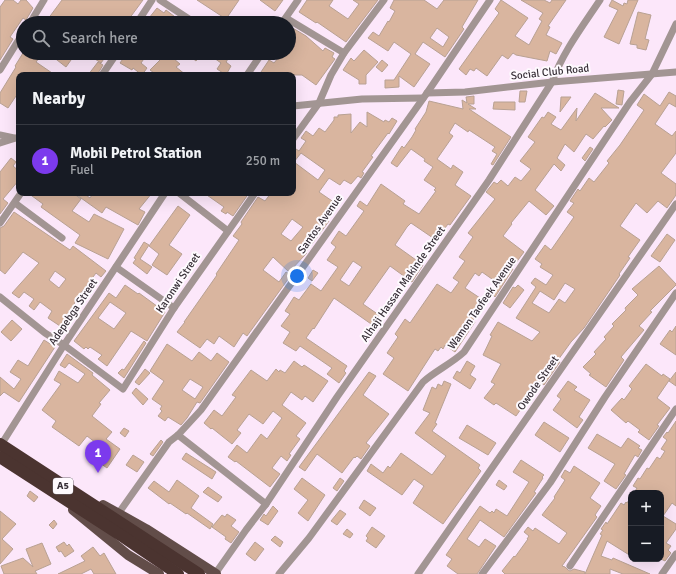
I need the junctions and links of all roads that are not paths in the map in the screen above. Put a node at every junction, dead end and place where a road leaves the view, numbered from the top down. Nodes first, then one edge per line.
1 (44, 0) edge
2 (152, 0) edge
3 (160, 0) edge
4 (298, 0) edge
5 (384, 0) edge
6 (490, 0) edge
7 (600, 0) edge
8 (34, 16) edge
9 (142, 16) edge
10 (184, 16) edge
11 (287, 16) edge
12 (676, 24) edge
13 (296, 27) edge
14 (16, 44) edge
15 (344, 53) junction
16 (112, 60) edge
17 (257, 60) edge
18 (0, 70) edge
19 (104, 72) edge
20 (249, 72) edge
21 (676, 72) edge
22 (652, 74) junction
23 (552, 82) junction
24 (425, 95) junction
25 (319, 103) junction
26 (296, 106) edge
27 (0, 135) edge
28 (296, 135) edge
29 (16, 138) edge
30 (0, 143) edge
31 (19, 196) edge
32 (163, 196) edge
33 (183, 196) edge
34 (253, 196) edge
35 (15, 203) junction
36 (676, 204) edge
37 (0, 224) edge
38 (228, 231) junction
39 (62, 238) dead end
40 (116, 267) junction
41 (676, 293) edge
42 (0, 297) edge
43 (174, 308) junction
44 (64, 345) junction
45 (676, 409) edge
46 (178, 435) junction
47 (0, 449) edge
48 (44, 480) junction
49 (266, 504) junction
50 (118, 514) junction
51 (676, 554) edge
52 (570, 566) dead end
53 (157, 574) edge
54 (178, 574) edge
55 (199, 574) edge
56 (216, 574) edge
57 (279, 574) edge
58 (418, 574) edge
59 (482, 574) edge
60 (662, 574) edge

1 - 8 street
2 - 9 street
3 - 10 street
4 - 11 street
5 - 15 street
6 - 24 street, Santos Avenue
7 - 23 street, Alhaji Hassan Makinde Street
12 - 22 street, Wamon Taofeek Avenue
13 - 15 street
14 - 18 street
15 - 25 street
16 - 19 street
17 - 20 street
21 - 22 street, Social Club Road
22 - 23 street, Social Club Road
22 - 57 street, Wamon Taofeek Avenue
23 - 24 street, Social Club Road
23 - 49 street, Alhaji Hassan Makinde Street
24 - 25 street, Social Club Road
24 - 46 street, Santos Avenue
25 - 26 street, Social Club Road
25 - 28 street
27 - 29 street
29 - 30 street
31 - 35 street
32 - 40 street, Adepebga Street
33 - 38 street
34 - 38 street, Karonwi Street
35 - 37 street
35 - 39 street
36 - 58 street, Owode Street
38 - 43 street, Karonwi Street
40 - 43 street
40 - 44 street, Adepebga Street
41 - 59 street
42 - 44 street
43 - 44 street, Karonwi Street
44 - 47 street, Adepebga Street
45 - 52 street
46 - 49 street
46 - 50 street, Santos Avenue
47 - 48 highway, A5
48 - 50 main road
48 - 53 main road
48 - 54 highway, A5
48 - 55 highway, A5
49 - 56 street, Alhaji Hassan Makinde Street
50 - 56 main road
51 - 60 street

